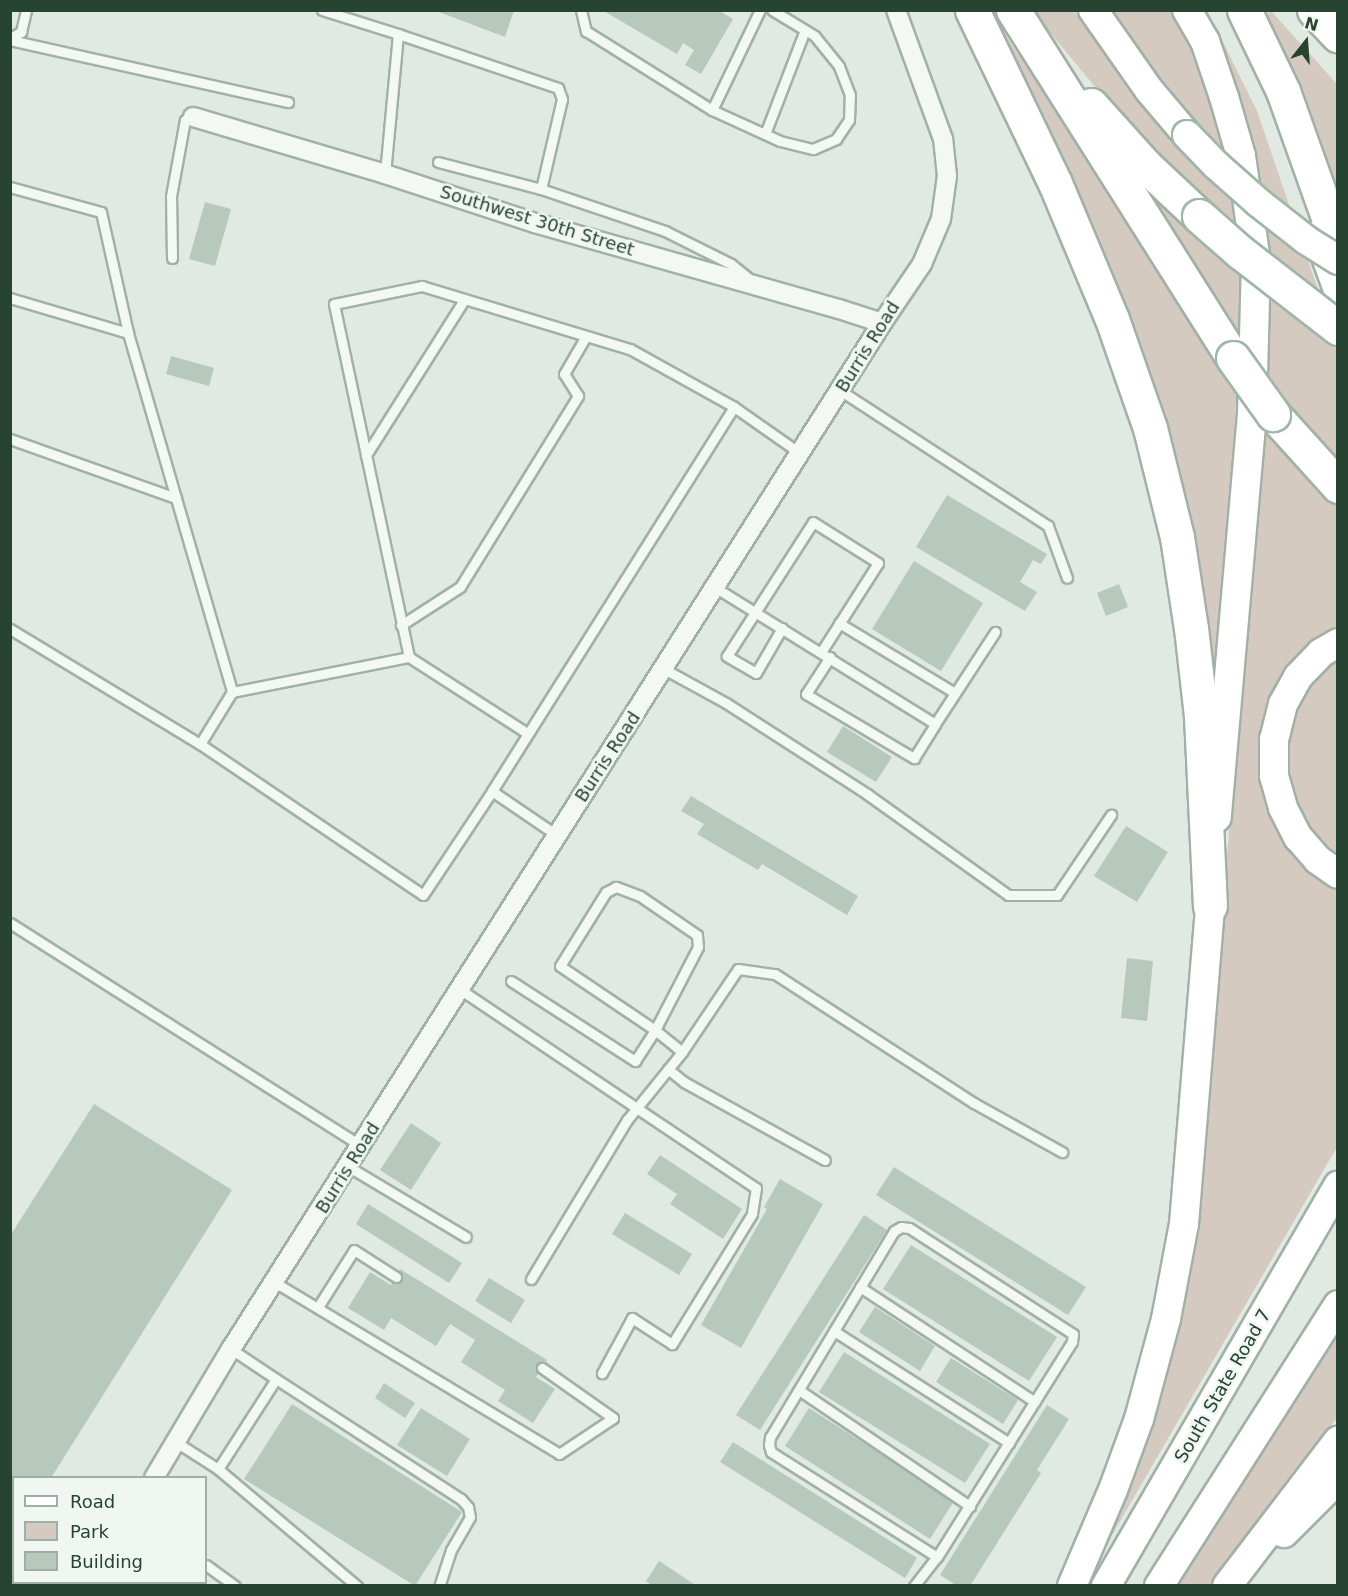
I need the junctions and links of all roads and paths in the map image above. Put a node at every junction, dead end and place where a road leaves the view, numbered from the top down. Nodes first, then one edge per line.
1 (26, 10) edge
2 (322, 10) edge
3 (581, 10) edge
4 (760, 10) edge
5 (772, 10) edge
6 (896, 10) edge
7 (972, 10) edge
8 (1013, 10) edge
9 (1093, 10) edge
10 (1187, 10) edge
11 (1228, 10) edge
12 (1244, 10) edge
13 (1314, 10) edge
14 (805, 30) junction
15 (398, 34) junction
16 (1338, 36) edge
17 (10, 39) edge
18 (288, 102) dead end
19 (712, 110) junction
20 (193, 117) joint
21 (765, 134) junction
22 (438, 162) dead end
23 (385, 174) junction
24 (10, 187) edge
25 (541, 189) junction
26 (1338, 254) edge
27 (172, 258) dead end
28 (1338, 260) edge
29 (758, 286) junction
30 (1338, 290) edge
31 (10, 298) edge
32 (464, 300) junction
33 (882, 323) junction
34 (1338, 328) edge
35 (129, 333) junction
36 (586, 336) junction
37 (841, 391) junction
38 (734, 407) junction
39 (10, 440) edge
40 (801, 453) junction
41 (366, 454) junction
42 (1338, 486) edge
43 (176, 498) junction
44 (1067, 578) dead end
45 (716, 588) junction
46 (755, 612) junction
47 (839, 623) junction
48 (401, 625) junction
49 (782, 628) junction
50 (10, 629) edge
51 (995, 632) dead end
52 (1338, 643) edge
53 (821, 652) junction
54 (409, 657) junction
55 (830, 657) junction
56 (664, 669) junction
57 (232, 692) junction
58 (955, 693) junction
59 (935, 724) junction
60 (527, 733) junction
61 (200, 744) junction
62 (492, 791) junction
63 (1112, 815) dead end
64 (558, 836) junction
65 (1338, 874) edge
66 (1210, 906) junction
67 (10, 923) edge
68 (511, 981) dead end
69 (461, 990) junction
70 (655, 1030) junction
71 (682, 1052) junction
72 (668, 1069) junction
73 (637, 1110) junction
74 (362, 1146) junction
75 (1062, 1152) dead end
76 (825, 1160) dead end
77 (349, 1167) junction
78 (1338, 1185) edge
79 (466, 1237) dead end
80 (396, 1277) dead end
81 (531, 1279) dead end
82 (276, 1283) junction
83 (860, 1287) junction
84 (1338, 1305) edge
85 (318, 1307) junction
86 (834, 1331) junction
87 (231, 1349) junction
88 (542, 1368) dead end
89 (603, 1373) dead end
90 (276, 1379) junction
91 (799, 1390) junction
92 (1035, 1402) junction
93 (1338, 1441) edge
94 (176, 1442) junction
95 (1009, 1443) junction
96 (218, 1469) junction
97 (155, 1476) edge
98 (1338, 1479) edge
99 (970, 1506) junction
100 (937, 1557) junction
101 (207, 1566) edge
102 (235, 1586) edge
103 (357, 1586) edge
104 (439, 1586) edge
105 (914, 1586) edge
106 (1072, 1586) edge
107 (1106, 1586) edge
108 (1159, 1586) edge
109 (1227, 1586) edge
110 (1232, 1586) edge

1 - 17 lane
2 - 15 lane
3 - 19 lane
4 - 19 lane
5 - 14 lane
6 - 33 street, Burris Road
7 - 66 highway
8 - 34 highway, bridge
8 - 42 highway, bridge
9 - 28 main road, bridge
10 - 66 main road
11 - 30 main road
12 - 26 highway
13 - 16 highway
14 - 21 lane
14 - 21 lane
15 - 23 lane
15 - 25 lane
17 - 18 lane
19 - 21 lane
20 - 23 street, Southwest 30th Street
20 - 27 lane
22 - 25 lane
23 - 29 street, Southwest 30th Street
24 - 35 lane
25 - 29 lane
29 - 33 street, Southwest 30th Street
31 - 35 lane
32 - 36 lane
32 - 41 lane
32 - 41 lane
33 - 37 street, Burris Road
35 - 43 lane
36 - 38 lane
36 - 48 lane
37 - 40 street, Burris Road
37 - 44 lane
38 - 40 lane
38 - 60 lane
39 - 43 lane
40 - 45 street, Burris Road
41 - 48 lane
43 - 57 lane
45 - 46 lane
45 - 56 street, Burris Road
46 - 47 lane
46 - 49 lane
46 - 49 lane
47 - 53 lane
47 - 58 lane
48 - 54 lane
49 - 53 lane
50 - 61 lane
51 - 58 lane
52 - 65 main road
53 - 55 lane
54 - 57 lane
54 - 60 lane
55 - 59 lane
55 - 59 lane
56 - 63 lane
56 - 64 street, Burris Road
57 - 61 lane
58 - 59 lane
60 - 62 lane
61 - 62 lane
62 - 64 lane
64 - 69 street, Burris Road
66 - 106 main road
67 - 74 lane
68 - 70 lane
69 - 73 lane
69 - 74 street, Burris Road
70 - 70 lane
70 - 71 lane
71 - 72 lane
71 - 75 lane
72 - 73 lane
72 - 76 lane
73 - 81 lane
73 - 89 lane
74 - 77 street, Burris Road
77 - 79 lane
77 - 82 street, Burris Road
78 - 107 main road, South State Road 7
80 - 85 lane
82 - 85 lane
82 - 87 street, Burris Road
83 - 86 lane
83 - 92 lane
83 - 92 lane
84 - 108 main road
85 - 88 lane
86 - 91 lane
86 - 95 lane
87 - 90 lane
87 - 94 street, Burris Road
90 - 96 lane
90 - 104 lane
91 - 99 lane
91 - 100 lane
92 - 95 lane
93 - 109 main road
94 - 96 lane
94 - 97 street, Burris Road
95 - 99 lane
96 - 103 lane
98 - 110 main road
99 - 100 lane
100 - 105 lane
101 - 102 lane

